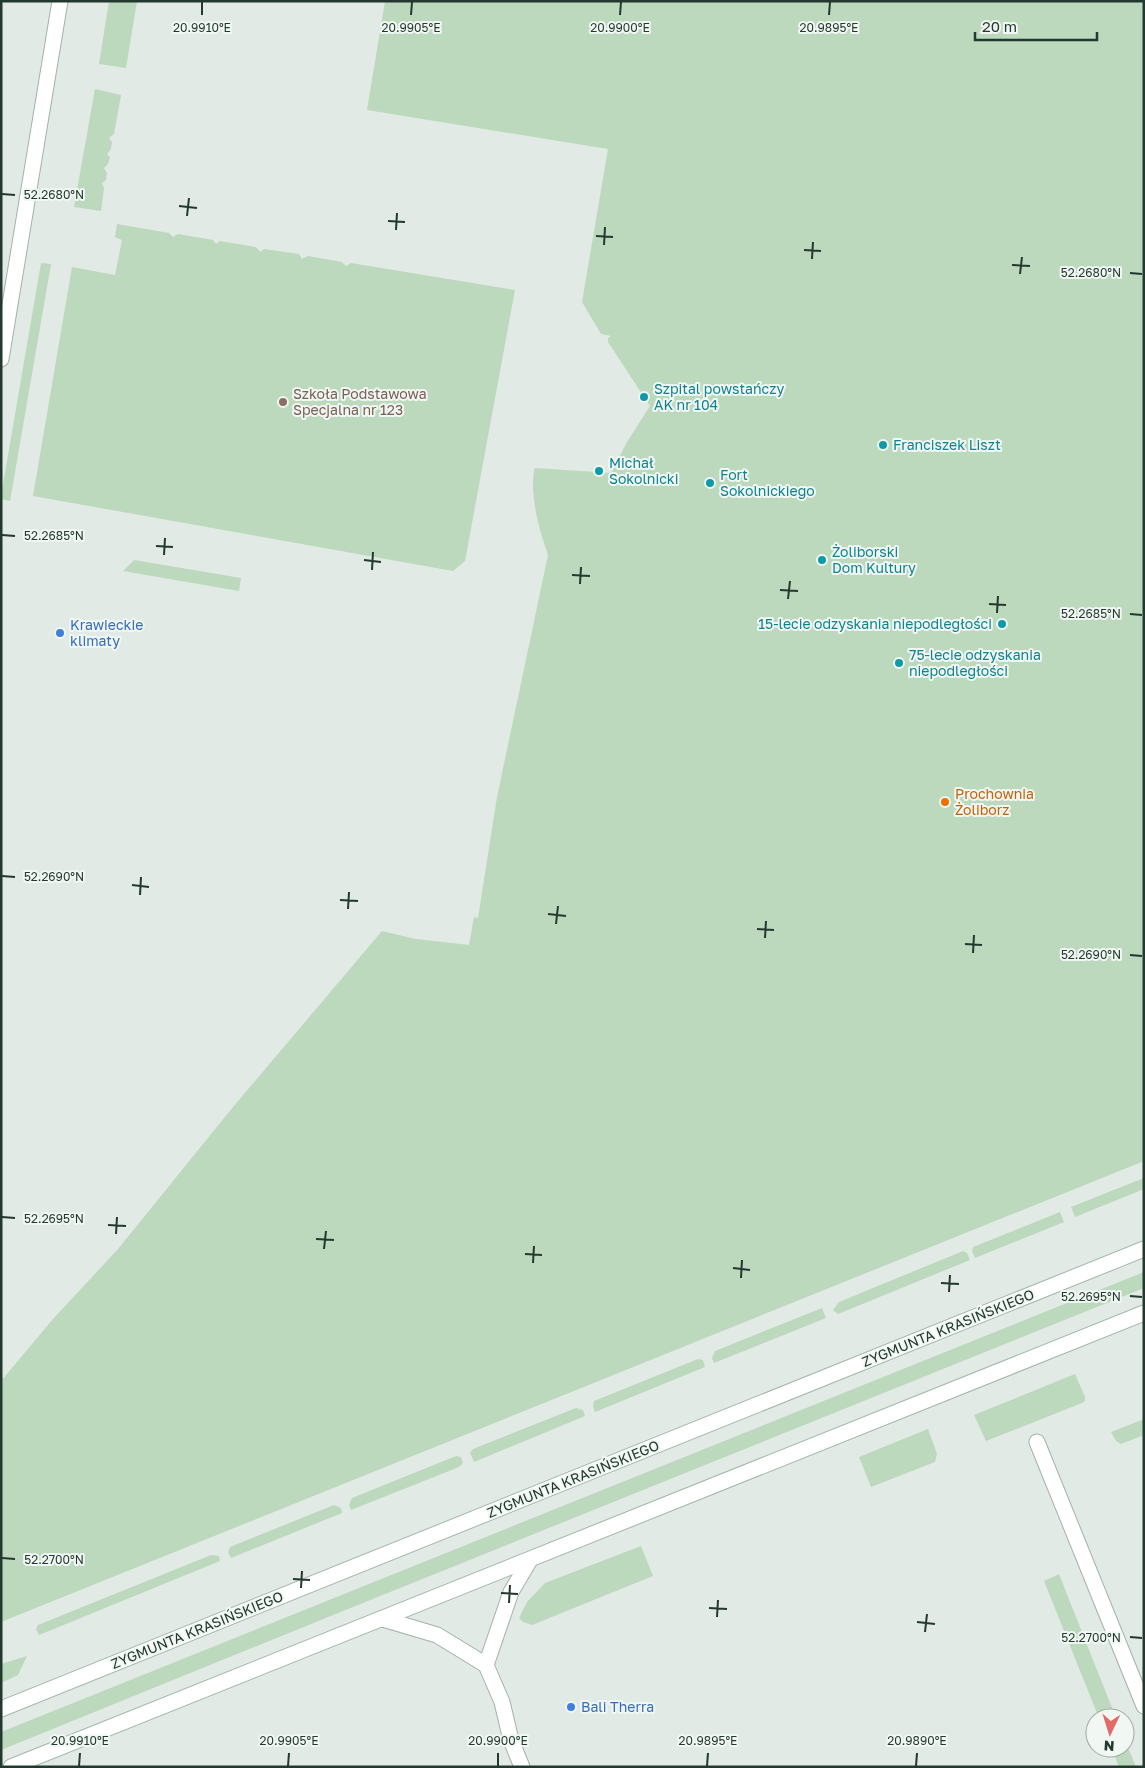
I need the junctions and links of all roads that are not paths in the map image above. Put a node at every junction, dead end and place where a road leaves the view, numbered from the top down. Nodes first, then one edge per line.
1 (60, 1) edge
2 (1, 359) edge
3 (1144, 1249) edge
4 (1144, 1313) edge
5 (1037, 1442) dead end
6 (530, 1560) junction
7 (383, 1619) junction
8 (486, 1665) junction
9 (1144, 1706) edge
10 (1, 1709) edge
11 (11, 1767) edge
12 (522, 1767) edge

1 - 2 main road
3 - 10 main road, ZYGMUNTA KRASIŃSKIEGO
4 - 6 main road
5 - 9 main road
6 - 7 main road
6 - 8 main road
7 - 8 main road
7 - 11 main road
8 - 12 main road

